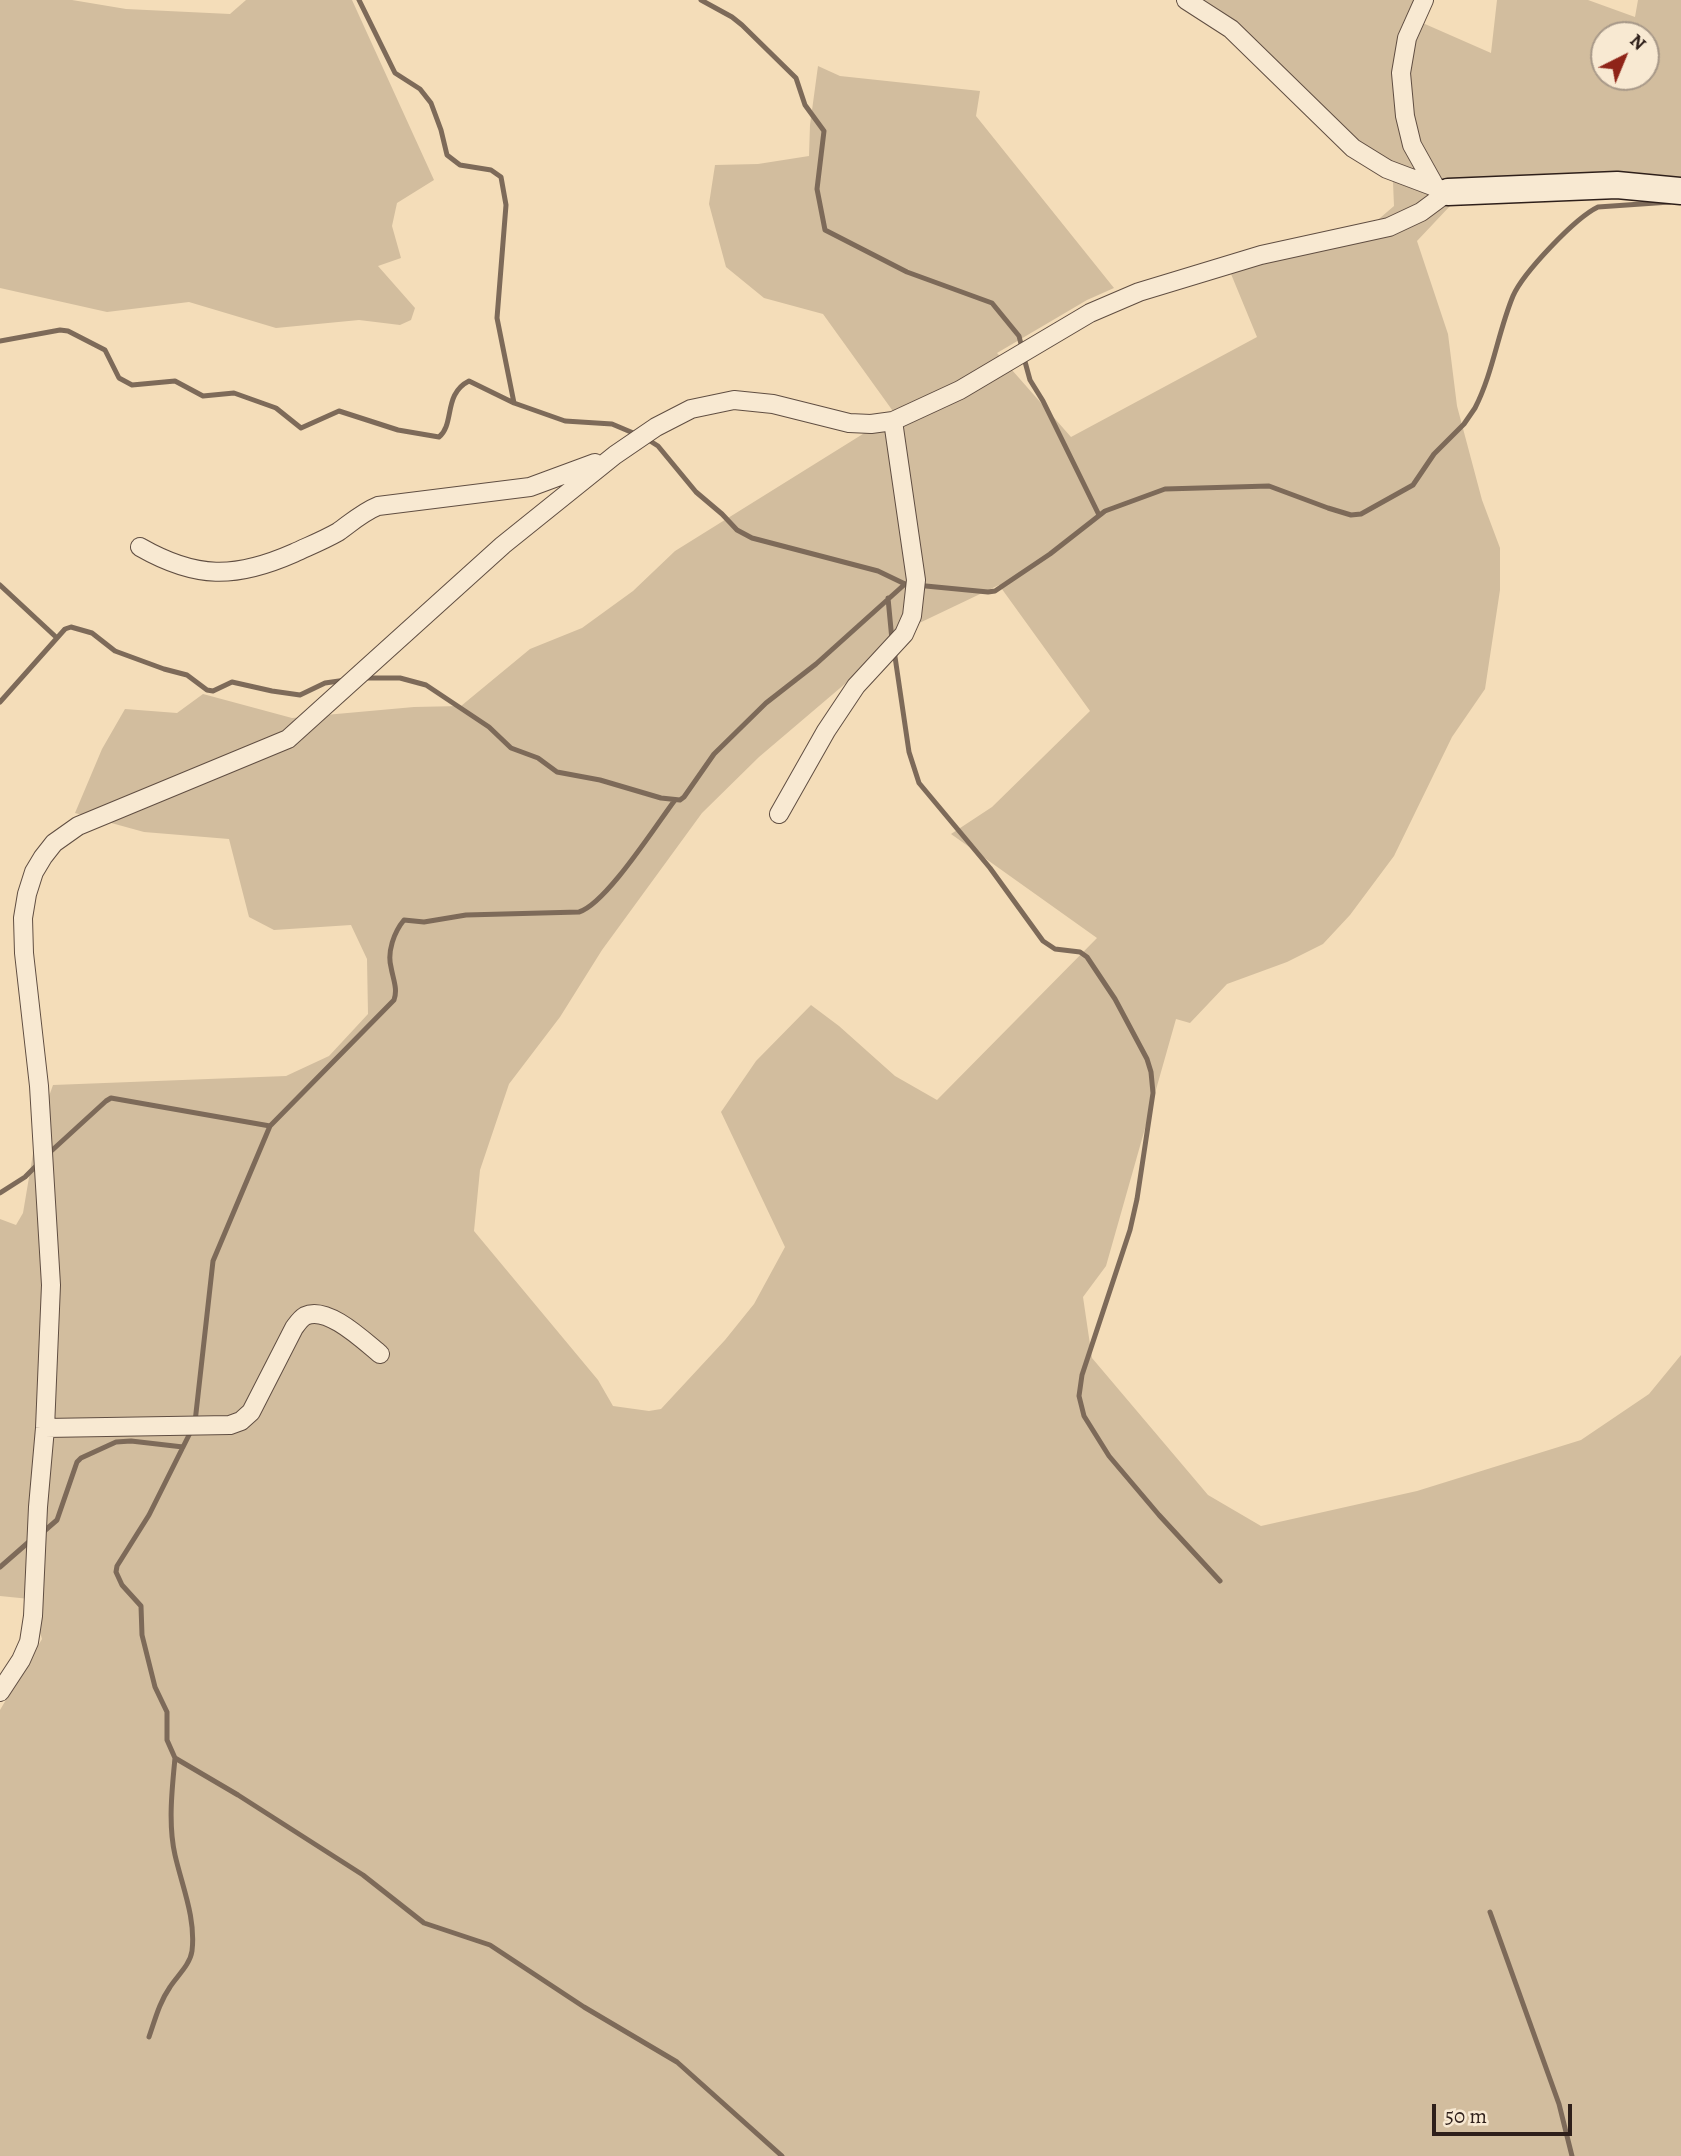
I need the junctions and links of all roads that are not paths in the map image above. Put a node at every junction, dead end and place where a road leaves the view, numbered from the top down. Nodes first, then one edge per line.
1 (1186, 0) edge
2 (1424, 0) edge
3 (1442, 190) junction
4 (1681, 191) edge
5 (893, 421) junction
6 (615, 455) junction
7 (140, 547) dead end
8 (779, 814) dead end
9 (380, 1354) dead end
10 (46, 1428) junction
11 (0, 1692) edge

1 - 3 street
2 - 3 street
3 - 4 street
3 - 5 street
5 - 6 street
5 - 8 street
6 - 7 street
6 - 10 street
9 - 10 street
10 - 11 street

